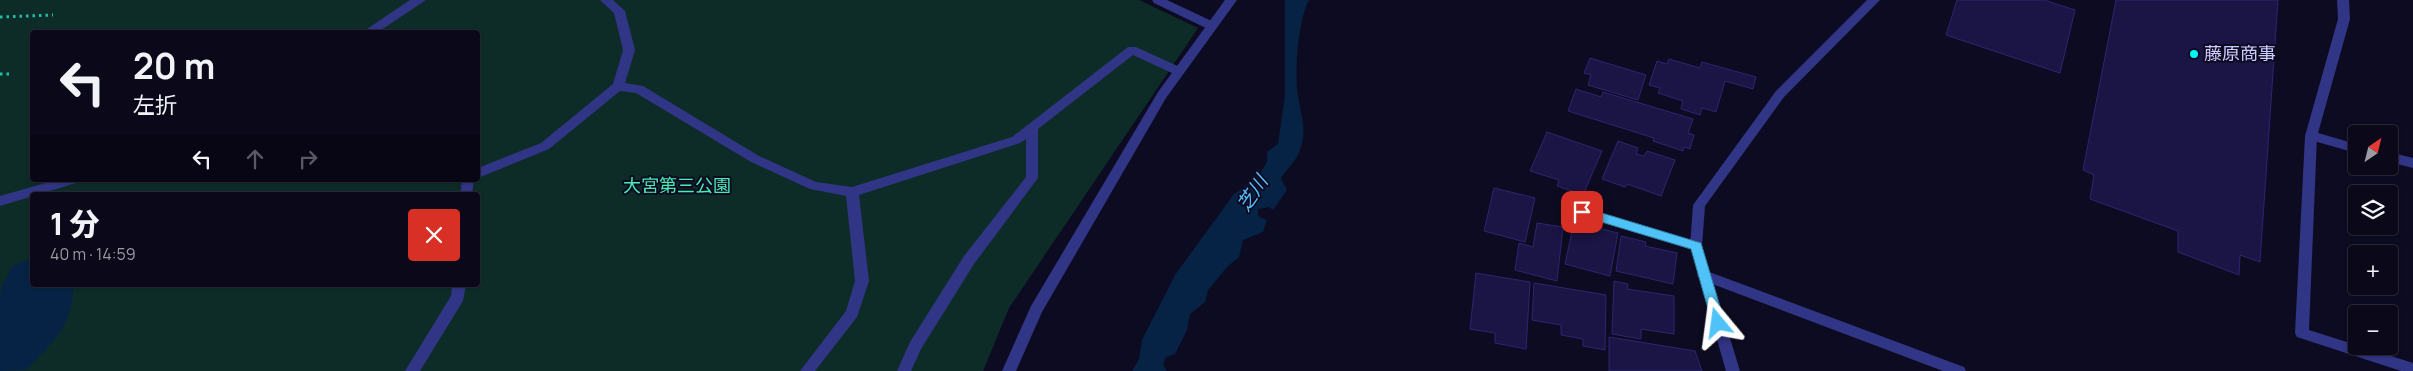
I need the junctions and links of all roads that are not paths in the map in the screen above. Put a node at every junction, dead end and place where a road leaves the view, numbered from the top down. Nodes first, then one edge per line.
1 (420, 0) edge
2 (606, 0) edge
3 (1158, 0) edge
4 (1231, 0) edge
5 (1874, 0) edge
6 (2343, 0) edge
7 (1212, 26) junction
8 (374, 30) edge
9 (1178, 71) junction
10 (618, 86) junction
11 (1032, 128) junction
12 (2311, 136) junction
13 (2348, 146) edge
14 (2398, 159) edge
15 (2413, 163) edge
16 (480, 172) edge
17 (65, 182) edge
18 (30, 192) edge
19 (31, 192) edge
20 (852, 192) junction
21 (0, 201) edge
22 (1582, 212) dead end
23 (1696, 246) junction
24 (1704, 275) junction
25 (459, 287) edge
26 (2413, 369) edge
27 (412, 371) edge
28 (807, 371) edge
29 (904, 371) edge
30 (1010, 371) edge
31 (1733, 371) edge
32 (1959, 371) edge

1 - 8 street
2 - 10 street
3 - 7 street
4 - 7 street
5 - 23 street
6 - 12 street
7 - 9 street
9 - 11 street
9 - 30 street
10 - 16 street
10 - 20 street
11 - 20 street
11 - 29 street
12 - 13 street
12 - 26 street
14 - 15 street
17 - 19 street
18 - 21 street
20 - 28 street
22 - 23 street
23 - 24 street
24 - 31 street
24 - 32 street
25 - 27 street

